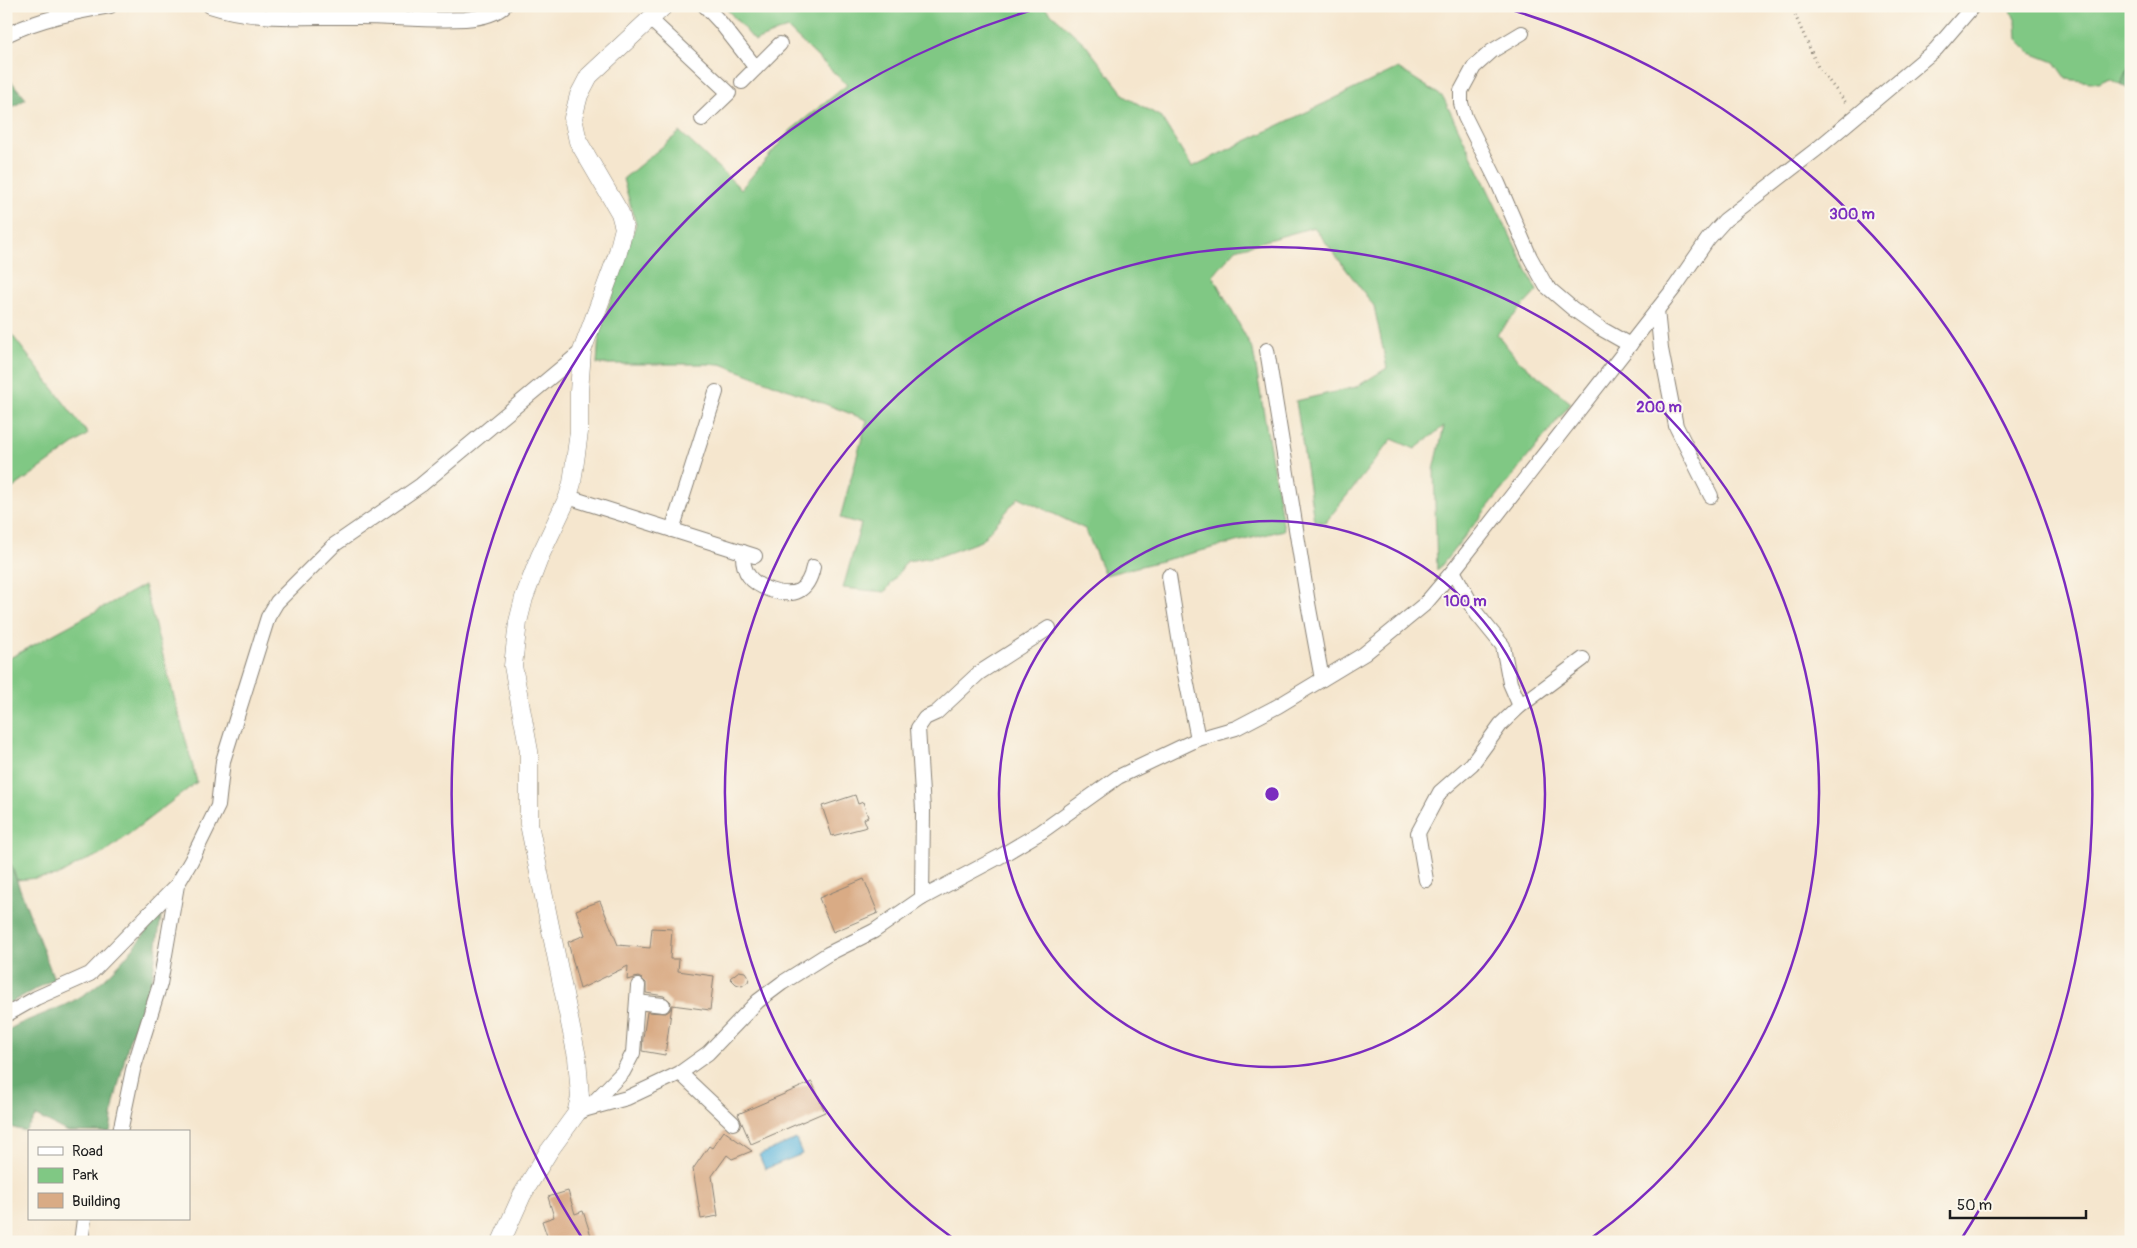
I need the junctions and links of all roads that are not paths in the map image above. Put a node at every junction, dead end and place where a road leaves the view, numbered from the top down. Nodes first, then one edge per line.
1 (110, 6) edge
2 (210, 6) edge
3 (504, 6) edge
4 (664, 6) edge
5 (705, 6) edge
6 (1974, 6) edge
7 (650, 19) junction
8 (1522, 33) dead end
9 (6, 35) edge
10 (780, 44) dead end
11 (756, 68) junction
12 (742, 82) dead end
13 (702, 119) dead end
14 (1657, 310) junction
15 (1630, 344) junction
16 (1268, 350) dead end
17 (582, 351) junction
18 (716, 392) dead end
19 (1711, 496) dead end
20 (568, 497) junction
21 (672, 530) junction
22 (813, 567) dead end
23 (1453, 571) junction
24 (1170, 576) dead end
25 (1049, 628) dead end
26 (1583, 658) dead end
27 (1322, 679) junction
28 (1520, 706) junction
29 (1198, 739) junction
30 (1426, 880) dead end
31 (177, 885) junction
32 (922, 898) junction
33 (638, 986) dead end
34 (637, 1002) junction
35 (663, 1004) dead end
36 (6, 1015) edge
37 (680, 1073) junction
38 (581, 1112) junction
39 (733, 1123) dead end
40 (120, 1130) edge
41 (84, 1220) edge
42 (81, 1242) edge
43 (502, 1242) edge

1 - 9 street
2 - 3 street
4 - 7 street
5 - 11 street
6 - 14 street
7 - 13 street
7 - 17 street
8 - 15 street
10 - 11 street
11 - 12 street
14 - 15 street
14 - 19 street
15 - 23 street
16 - 27 street
17 - 20 street
17 - 31 street
18 - 21 street
20 - 21 street
20 - 38 street
21 - 22 street
23 - 27 street
23 - 28 street
24 - 29 street
25 - 32 street
26 - 28 street
27 - 29 street
28 - 30 street
29 - 32 street
31 - 36 street
31 - 40 street
32 - 37 street
33 - 34 street
34 - 35 street
34 - 38 street
37 - 38 street
37 - 39 street
38 - 43 street
41 - 42 street

